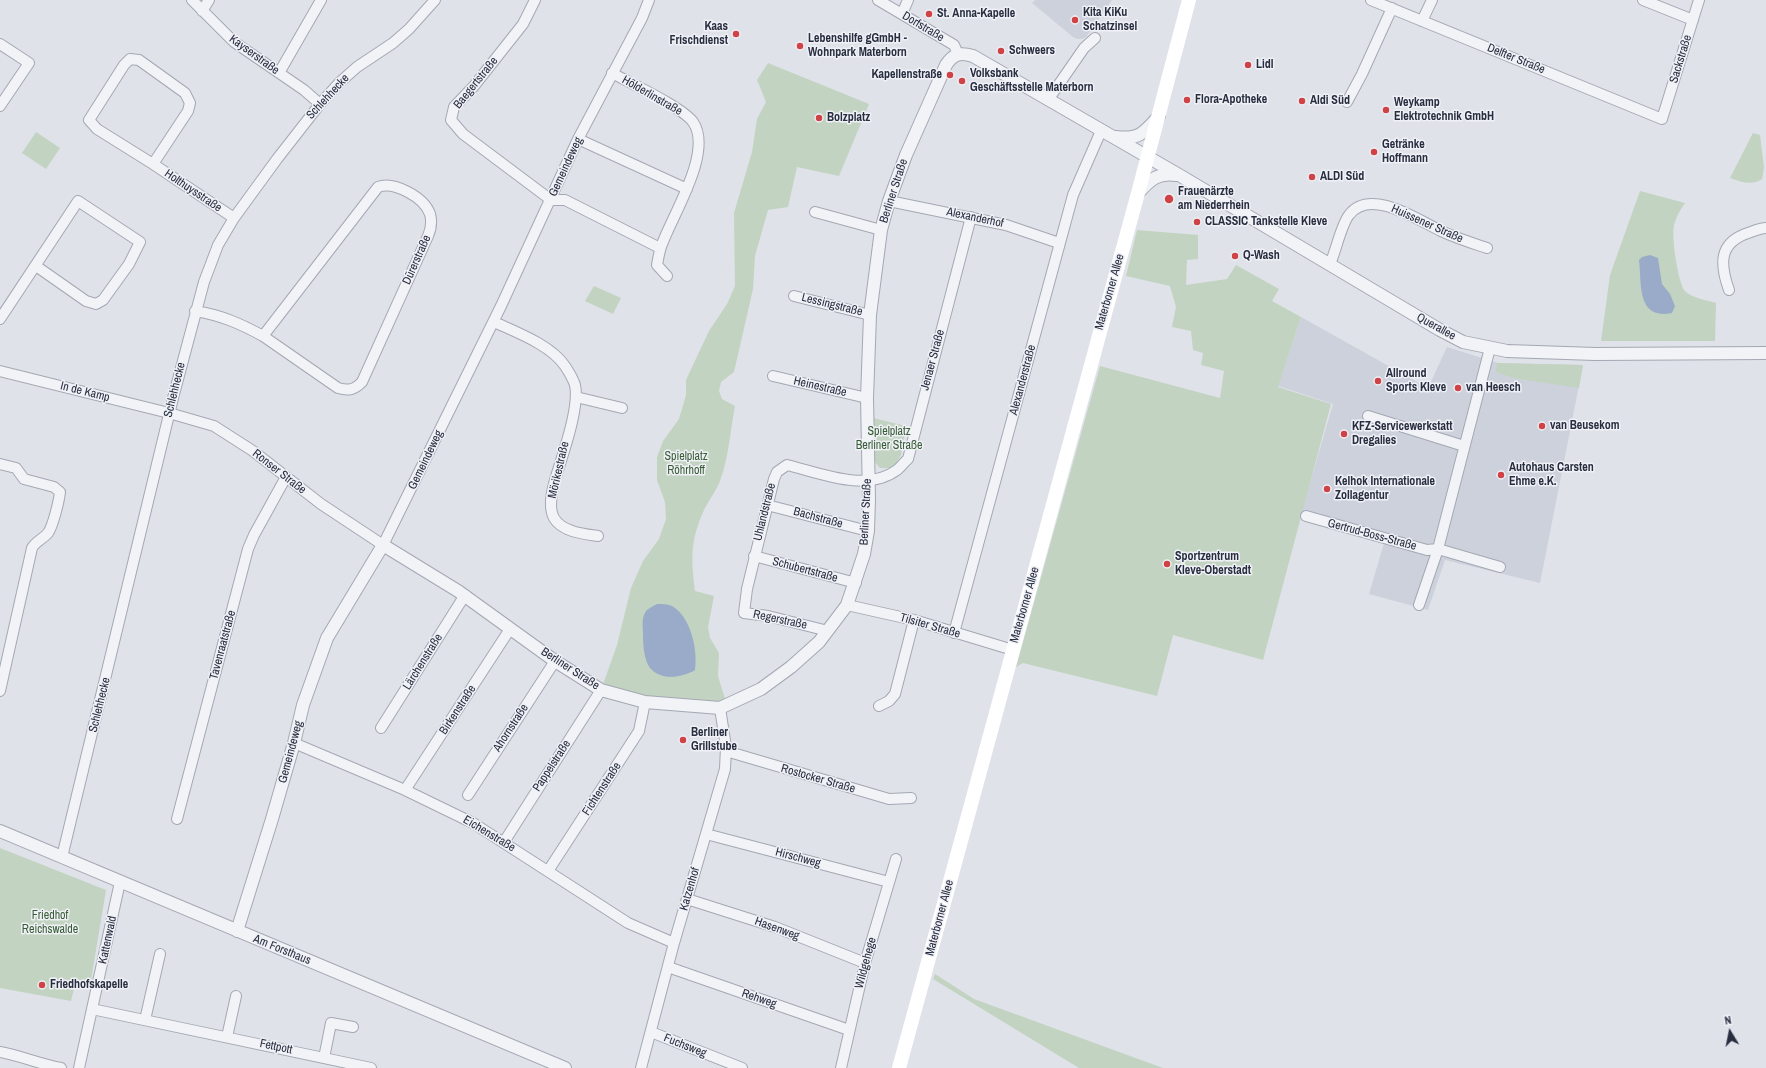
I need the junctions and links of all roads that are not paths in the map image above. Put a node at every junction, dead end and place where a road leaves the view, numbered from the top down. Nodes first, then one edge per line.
1 (192, 0) edge
2 (209, 0) edge
3 (322, 0) edge
4 (435, 0) edge
5 (535, 0) edge
6 (649, 0) edge
7 (878, 0) edge
8 (908, 0) edge
9 (1189, 0) edge
10 (1371, 0) edge
11 (1432, 0) edge
12 (1643, 0) edge
13 (1699, 0) edge
14 (1392, 8) junction
15 (202, 11) junction
16 (902, 14) junction
17 (1422, 20) junction
18 (1693, 20) junction
19 (1095, 38) dead end
20 (0, 44) edge
21 (958, 54) junction
22 (279, 73) junction
23 (612, 73) junction
24 (1048, 100) junction
25 (1347, 102) dead end
26 (320, 104) junction
27 (0, 106) edge
28 (1159, 116) junction
29 (1662, 119) joint
30 (1106, 134) junction
31 (578, 139) junction
32 (1148, 157) junction
33 (152, 164) junction
34 (1179, 175) junction
35 (687, 189) junction
36 (1138, 193) junction
37 (551, 200) junction
38 (889, 201) junction
39 (815, 212) dead end
40 (971, 217) junction
41 (234, 218) junction
42 (1766, 228) edge
43 (881, 230) junction
44 (1059, 243) junction
45 (660, 248) junction
46 (1487, 248) dead end
47 (1330, 264) junction
48 (36, 266) junction
49 (667, 276) dead end
50 (1729, 290) dead end
51 (794, 296) dead end
52 (196, 311) junction
53 (870, 315) junction
54 (0, 319) edge
55 (494, 322) junction
56 (263, 336) junction
57 (1490, 348) junction
58 (1766, 353) edge
59 (0, 371) edge
60 (773, 376) dead end
61 (576, 397) junction
62 (867, 398) junction
63 (622, 408) dead end
64 (169, 413) junction
65 (1368, 416) dead end
66 (1464, 446) junction
67 (0, 464) edge
68 (286, 477) junction
69 (869, 480) junction
70 (767, 505) junction
71 (1306, 516) dead end
72 (868, 531) junction
73 (598, 536) dead end
74 (383, 545) junction
75 (1438, 549) junction
76 (754, 556) junction
77 (1500, 567) dead end
78 (856, 583) junction
79 (465, 595) junction
80 (746, 600) joint
81 (1419, 604) dead end
82 (847, 605) junction
83 (914, 620) junction
84 (510, 629) junction
85 (828, 630) junction
86 (954, 633) junction
87 (1013, 650) junction
88 (555, 661) junction
89 (601, 690) junction
90 (0, 691) edge
91 (645, 702) junction
92 (879, 706) dead end
93 (720, 708) junction
94 (381, 728) dead end
95 (294, 743) junction
96 (726, 752) junction
97 (405, 790) junction
98 (468, 795) dead end
99 (911, 798) dead end
100 (177, 819) dead end
101 (0, 831) edge
102 (706, 834) junction
103 (504, 842) junction
104 (62, 857) junction
105 (896, 859) dead end
106 (548, 871) junction
107 (120, 882) junction
108 (889, 882) junction
109 (687, 899) junction
110 (237, 931) junction
111 (674, 943) junction
112 (160, 954) dead end
113 (865, 963) junction
114 (668, 967) junction
115 (236, 996) dead end
116 (92, 1009) junction
117 (145, 1020) junction
118 (353, 1027) dead end
119 (849, 1030) junction
120 (651, 1032) junction
121 (227, 1037) junction
122 (0, 1052) edge
123 (324, 1058) junction
124 (559, 1067) edge
125 (61, 1068) edge
126 (79, 1068) edge
127 (371, 1068) edge
128 (641, 1068) edge
129 (742, 1068) edge
130 (841, 1068) edge
131 (899, 1068) edge

1 - 15 street, Kayserstraße
2 - 15 street
3 - 22 street
4 - 26 street, Schlehhecke
5 - 37 street, Baegertstraße
6 - 23 street, Gemeindeweg
7 - 16 street, Dorfstraße
8 - 16 street
9 - 28 main road, Materborner Allee
10 - 14 street, Delfter Straße
11 - 17 street
12 - 18 street
13 - 18 street, Sackstraße
14 - 17 street, Delfter Straße
14 - 25 street
15 - 22 street, Kayserstraße
16 - 21 street, Dorfstraße
17 - 29 street, Delfter Straße
18 - 29 street, Sackstraße
19 - 24 street
20 - 27 street
21 - 24 street
21 - 38 street, Berliner Straße
22 - 26 street, Kayserstraße
23 - 31 street, Gemeindeweg
23 - 35 street, Hölderlinstraße
24 - 30 street
26 - 41 street, Schlehhecke
28 - 30 street
28 - 32 main road, Materborner Allee
30 - 32 street
30 - 44 street, Alexanderstraße
31 - 35 street
31 - 37 street, Gemeindeweg
32 - 34 street, Querallee
32 - 36 main road, Materborner Allee
33 - 33 street, Holthuysstraße
33 - 41 street, Holthuysstraße
34 - 36 street
34 - 47 street, Querallee
35 - 45 street, Hölderlinstraße
36 - 87 main road, Materborner Allee
37 - 45 street
37 - 55 street, Gemeindeweg
38 - 40 street, Alexanderhof
38 - 43 street, Berliner Straße
39 - 43 street
40 - 44 street, Alexanderhof
40 - 69 street, Jenaer Straße
41 - 52 street, Schlehhecke
42 - 50 street
43 - 53 street, Berliner Straße
44 - 86 street, Alexanderstraße
45 - 49 street, Hölderlinstraße
46 - 47 street, Huissener Straße
47 - 57 street, Querallee
48 - 48 street
48 - 54 street
51 - 53 street, Lessingstraße
52 - 56 street, Dürerstraße
52 - 64 street, Schlehhecke
53 - 62 street, Berliner Straße
55 - 61 street, Mörikestraße
55 - 74 street, Gemeindeweg
56 - 56 street, Dürerstraße
57 - 58 street, Querallee
57 - 66 street
59 - 64 street, In de Kamp
60 - 62 street, Heinestraße
61 - 63 street
61 - 73 street, Mörikestraße
62 - 69 street, Berliner Straße
64 - 68 street, Ronser Straße
64 - 104 street, Schlehhecke
65 - 66 street
66 - 75 street
67 - 90 street
68 - 74 street, Ronser Straße
68 - 100 street, Tavenraatstraße
69 - 70 street, Uhlandstraße
69 - 72 street, Berliner Straße
70 - 72 street, Bachstraße
70 - 76 street, Uhlandstraße
71 - 75 street, Gertrud-Boss-Straße
72 - 78 street, Berliner Straße
74 - 79 street, Berliner Straße
74 - 95 street, Gemeindeweg
75 - 77 street, Gertrud-Boss-Straße
75 - 81 street
76 - 78 street, Schubertstraße
76 - 80 street, Uhlandstraße
78 - 82 street, Berliner Straße
79 - 84 street, Berliner Straße
79 - 94 street, Lärchenstraße
80 - 85 street, Regerstraße
82 - 83 street, Tilsiter Straße
82 - 85 street, Berliner Straße
83 - 86 street, Tilsiter Straße
83 - 92 street
84 - 88 street, Berliner Straße
84 - 97 street, Birkenstraße
85 - 93 street, Berliner Straße
86 - 87 street, Tilsiter Straße
87 - 131 main road, Materborner Allee
88 - 89 street, Berliner Straße
88 - 98 street, Ahornstraße
89 - 91 street, Berliner Straße
89 - 103 street, Pappelstraße
91 - 93 street, Berliner Straße
91 - 106 street, Fichtenstraße
93 - 96 street, Katzenhof
95 - 97 street, Eichenstraße
95 - 110 street, Gemeindeweg
96 - 99 street, Rostocker Straße
96 - 102 street, Katzenhof
97 - 103 street, Eichenstraße
101 - 104 street, Am Forsthaus
102 - 108 street, Hirschweg
102 - 109 street, Katzenhof
103 - 106 street, Eichenstraße
104 - 107 street, Am Forsthaus
105 - 108 street, Wildgehege
106 - 111 street, Eichenstraße
107 - 110 street, Am Forsthaus
107 - 116 street, Kattenwald
108 - 113 street, Wildgehege
109 - 111 street, Katzenhof
109 - 113 street, Hasenweg
110 - 124 street, Am Forsthaus
111 - 114 street, Katzenhof
112 - 117 street
113 - 119 street, Wildgehege
114 - 119 street, Rehweg
114 - 120 street, Katzenhof
115 - 121 street
116 - 117 street, Fettpott
116 - 126 street, Kattenwald
117 - 121 street, Fettpott
118 - 123 street
119 - 130 street, Wildgehege
120 - 128 street, Katzenhof
120 - 129 street, Fuchsweg
121 - 123 street, Fettpott
122 - 125 street
123 - 127 street, Fettpott

